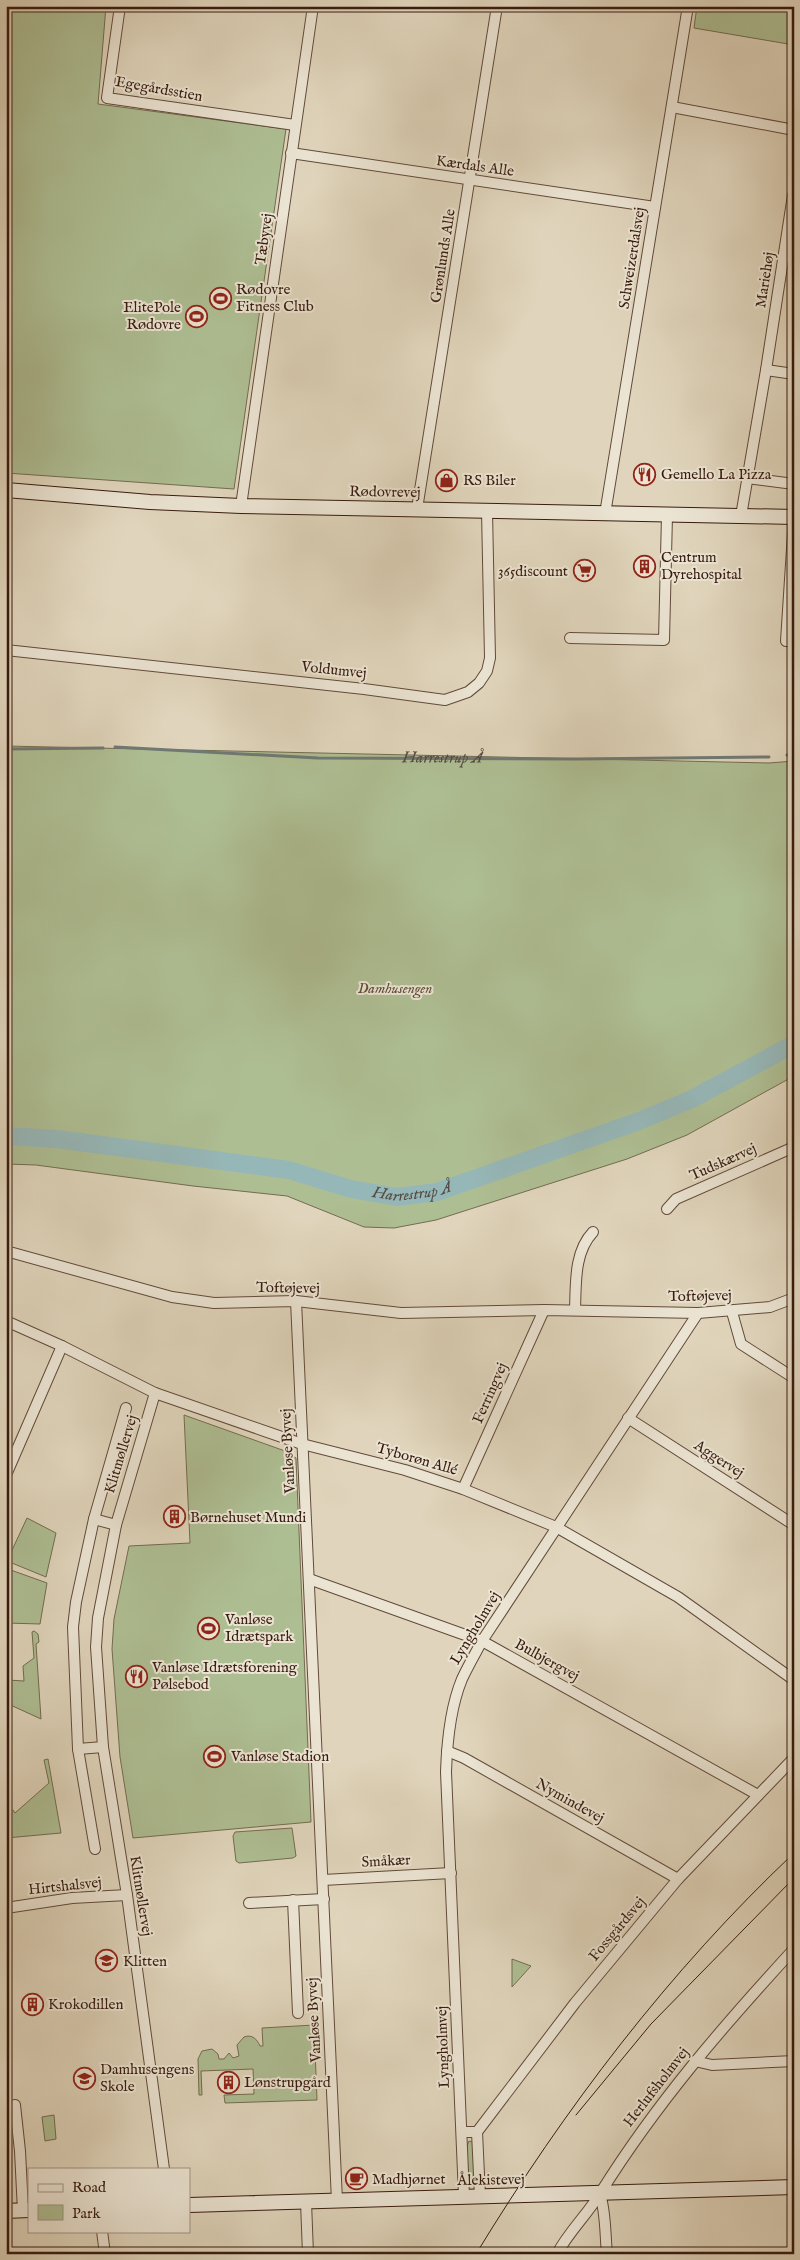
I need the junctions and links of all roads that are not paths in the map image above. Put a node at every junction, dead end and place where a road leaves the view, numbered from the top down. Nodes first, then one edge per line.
1 (120, 6) edge
2 (313, 6) edge
3 (497, 6) edge
4 (688, 6) edge
5 (672, 107) junction
6 (295, 125) junction
7 (794, 130) edge
8 (291, 153) junction
9 (470, 180) junction
10 (793, 194) edge
11 (655, 207) junction
12 (766, 370) junction
13 (794, 374) edge
14 (747, 478) junction
15 (794, 484) edge
16 (6, 490) edge
17 (241, 506) junction
18 (417, 510) junction
19 (487, 511) junction
20 (605, 514) junction
21 (668, 515) junction
22 (741, 516) junction
23 (794, 518) edge
24 (570, 638) dead end
25 (794, 642) edge
26 (6, 650) edge
27 (794, 1147) edge
28 (667, 1209) dead end
29 (593, 1232) dead end
30 (6, 1251) edge
31 (794, 1298) edge
32 (296, 1302) junction
33 (544, 1310) junction
34 (575, 1310) junction
35 (732, 1312) junction
36 (702, 1313) junction
37 (6, 1321) edge
38 (62, 1346) junction
39 (794, 1378) edge
40 (155, 1393) junction
41 (126, 1408) dead end
42 (628, 1418) junction
43 (302, 1444) junction
44 (6, 1475) edge
45 (463, 1489) junction
46 (94, 1519) junction
47 (116, 1525) junction
48 (794, 1525) edge
49 (556, 1527) junction
50 (309, 1579) junction
51 (482, 1641) junction
52 (794, 1680) edge
53 (103, 1747) junction
54 (78, 1749) junction
55 (446, 1751) junction
56 (794, 1758) edge
57 (758, 1795) junction
58 (95, 1849) dead end
59 (451, 1873) junction
60 (678, 1879) junction
61 (323, 1880) junction
62 (127, 1895) junction
63 (324, 1899) junction
64 (293, 1900) junction
65 (249, 1902) dead end
66 (6, 1908) edge
67 (794, 1949) edge
68 (298, 2013) dead end
69 (695, 2060) junction
70 (794, 2062) edge
71 (15, 2105) dead end
72 (462, 2132) junction
73 (477, 2132) junction
74 (164, 2168) edge
75 (794, 2188) edge
76 (600, 2194) junction
77 (464, 2196) junction
78 (480, 2196) junction
79 (337, 2201) junction
80 (306, 2202) junction
81 (190, 2206) edge
82 (6, 2211) edge
83 (26, 2211) edge
84 (102, 2232) edge
85 (105, 2254) edge
86 (308, 2254) edge
87 (557, 2254) edge
88 (607, 2254) edge

1 - 6 street, Egegårdsstien
2 - 6 street, Tæbyvej
3 - 9 street, Grønlunds Alle
4 - 5 street, Schweizerdalsvej
5 - 7 street
5 - 11 street, Schweizerdalsvej
6 - 8 street, Tæbyvej
8 - 9 street, Kærdals Alle
8 - 17 street, Tæbyvej
9 - 11 street, Kærdals Alle
9 - 18 street, Grønlunds Alle
10 - 12 street, Mariehøj
11 - 20 street, Schweizerdalsvej
12 - 13 street
12 - 14 street, Mariehøj
14 - 15 street
14 - 22 street, Mariehøj
16 - 17 street, Rødovrevej
17 - 18 street, Rødovrevej
18 - 19 street, Rødovrevej
19 - 20 street, Rødovrevej
19 - 26 street, Voldumvej
20 - 21 street, Rødovrevej
21 - 22 street, Rødovrevej
21 - 24 street
22 - 23 street, Rødovrevej
23 - 25 street
27 - 28 street, Tudskærvej
29 - 34 street
30 - 32 street, Toftøjevej
31 - 35 street, Toftøjevej
32 - 33 street, Toftøjevej
32 - 43 street, Vanløse Byvej
33 - 34 street, Toftøjevej
33 - 45 street, Ferringvej
34 - 36 street, Toftøjevej
35 - 36 street, Toftøjevej
35 - 39 street
36 - 42 street, Lyngholmvej
37 - 38 street, Tyborøn Allé
38 - 40 street, Tyborøn Allé
38 - 44 street
40 - 43 street, Tyborøn Allé
40 - 47 street, Klitmøllervej
41 - 46 street, Klitmøllervej
42 - 48 street, Aggervej
42 - 49 street, Lyngholmvej
43 - 45 street, Tyborøn Allé
43 - 50 street, Vanløse Byvej
45 - 49 street, Tyborøn Allé
46 - 47 street
46 - 54 street, Klitmøllervej
47 - 53 street, Klitmøllervej
49 - 51 street, Lyngholmvej
49 - 52 street, Tyborøn Allé
50 - 51 street, Bulbjergvej
50 - 61 street, Vanløse Byvej
51 - 55 street, Lyngholmvej
51 - 57 street, Bulbjergvej
53 - 54 street
53 - 62 street, Klitmøllervej
54 - 58 street, Klitmøllervej
55 - 59 street, Lyngholmvej
55 - 60 street, Nymindevej
56 - 57 street, Fossgårdsvej
57 - 60 street, Fossgårdsvej
59 - 61 street, Småkær
59 - 72 street, Lyngholmvej
60 - 73 street, Fossgårdsvej
61 - 63 street, Vanløse Byvej
62 - 66 street, Hirtshalsvej
62 - 74 street, Klitmøllervej
63 - 64 street
63 - 79 street, Vanløse Byvej
64 - 65 street
64 - 68 street, Vanløse Byvej
67 - 69 street, Herlufsholmvej
69 - 70 street
69 - 76 street, Herlufsholmvej
71 - 83 street
72 - 73 street
72 - 77 street, Lyngholmvej
73 - 78 street
75 - 76 street, Ålekistevej
76 - 78 street, Ålekistevej
76 - 87 street, Herlufsholmvej
76 - 88 street
77 - 78 street, Ålekistevej
77 - 79 street, Ålekistevej
79 - 80 street, Ålekistevej
80 - 81 street, Ålekistevej
80 - 86 street
82 - 83 street
84 - 85 street

